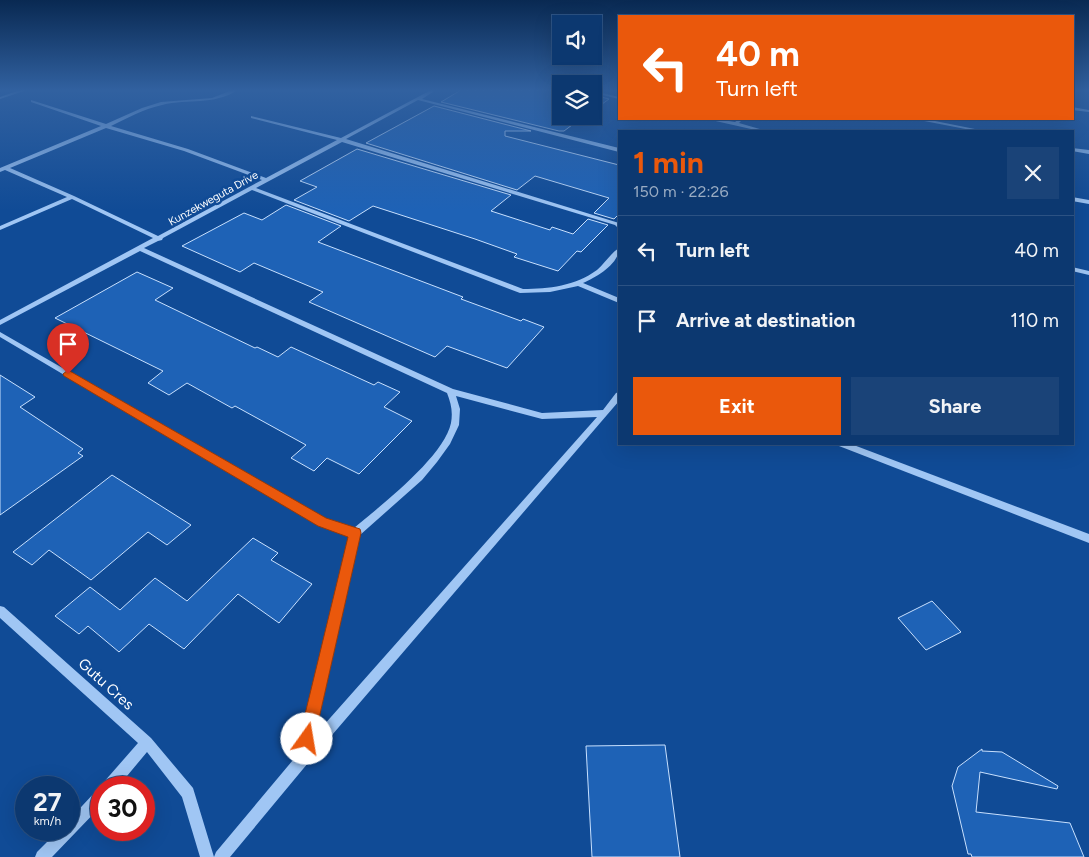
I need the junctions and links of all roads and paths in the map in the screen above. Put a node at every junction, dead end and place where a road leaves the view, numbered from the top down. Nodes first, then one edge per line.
1 (96, 130) edge
2 (119, 130) edge
3 (303, 130) edge
4 (361, 130) edge
5 (540, 130) edge
6 (342, 140) junction
7 (1074, 149) edge
8 (618, 150) edge
9 (1089, 152) edge
10 (2, 169) edge
11 (266, 180) junction
12 (252, 188) junction
13 (72, 198) junction
14 (1074, 199) edge
15 (1089, 202) edge
16 (618, 226) edge
17 (0, 228) edge
18 (160, 239) junction
19 (141, 249) junction
20 (618, 251) edge
21 (1074, 269) edge
22 (1089, 273) edge
23 (580, 284) junction
24 (618, 301) edge
25 (0, 323) edge
26 (0, 334) edge
27 (450, 391) junction
28 (618, 396) edge
29 (606, 413) junction
30 (847, 445) edge
31 (355, 533) junction
32 (1089, 540) edge
33 (0, 612) edge
34 (146, 742) junction
35 (303, 758) junction
36 (118, 776) edge
37 (90, 808) edge
38 (80, 818) edge
39 (58, 841) edge
40 (42, 857) edge
41 (207, 857) edge
42 (221, 857) edge

1 - 10 street
2 - 11 street
3 - 6 street
4 - 6 street, Kunzekweguta Drive
5 - 8 street
6 - 11 street, Kunzekweguta Drive
6 - 16 street
7 - 9 street
10 - 13 street
11 - 12 street, Kunzekweguta Drive
12 - 18 street, Kunzekweguta Drive
12 - 23 street
13 - 17 street
13 - 18 street
14 - 15 street
18 - 19 street, Kunzekweguta Drive
19 - 25 street, Kunzekweguta Drive
19 - 27 street
20 - 23 street
21 - 22 street
23 - 24 street
26 - 31 street
27 - 29 street
27 - 31 street
28 - 29 street
29 - 35 street
30 - 32 street
31 - 35 street
33 - 34 street, Gutu Cres
34 - 36 street
34 - 41 street
35 - 42 street
37 - 38 street
39 - 40 street

